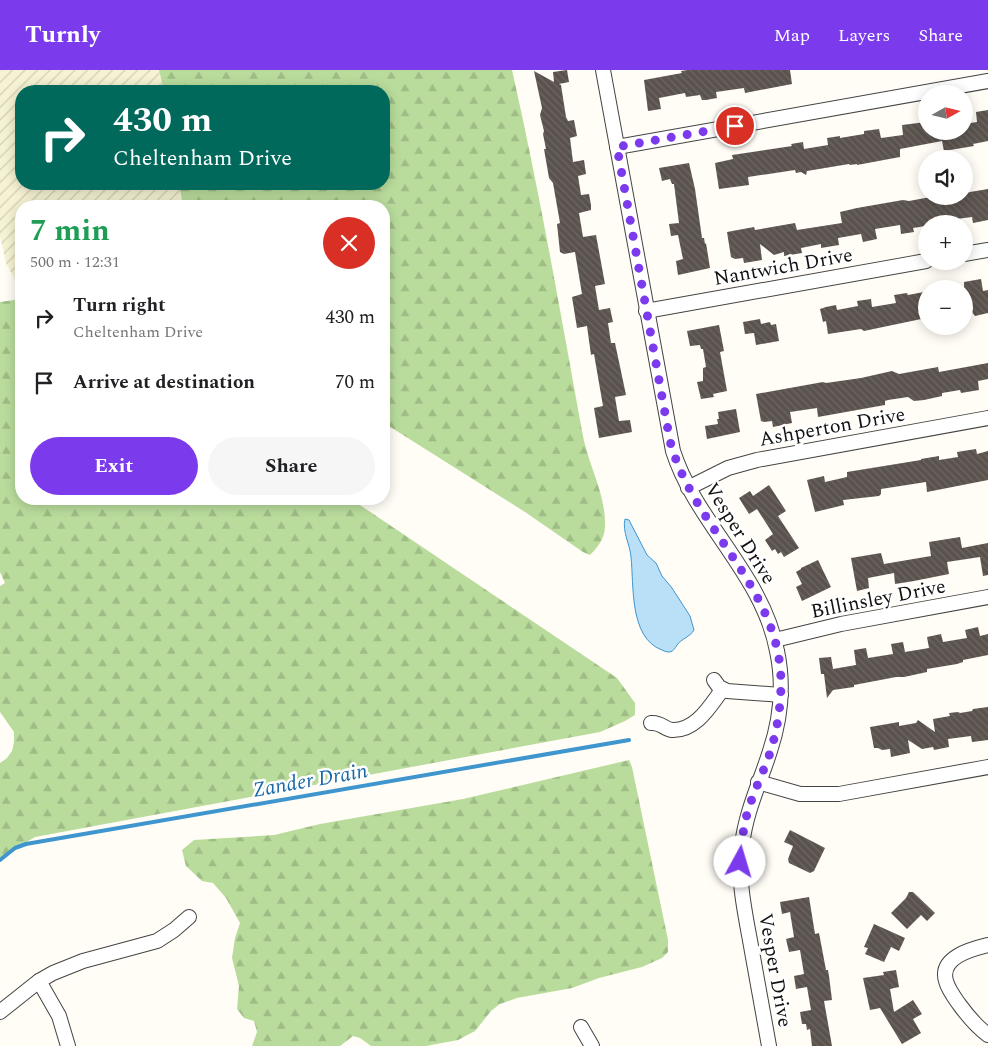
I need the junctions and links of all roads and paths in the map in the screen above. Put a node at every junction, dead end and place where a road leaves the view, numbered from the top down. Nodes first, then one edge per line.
1 (603, 70) edge
2 (987, 70) edge
3 (988, 75) edge
4 (988, 81) edge
5 (617, 147) junction
6 (988, 250) edge
7 (973, 252) edge
8 (918, 262) edge
9 (646, 311) junction
10 (988, 418) edge
11 (688, 488) junction
12 (988, 597) edge
13 (775, 640) junction
14 (781, 695) junction
15 (651, 723) dead end
16 (988, 767) edge
17 (758, 782) junction
18 (189, 917) dead end
19 (988, 945) edge
20 (39, 981) junction
21 (0, 1012) edge
22 (581, 1027) dead end
23 (988, 1035) edge
24 (68, 1046) edge
25 (592, 1046) edge
26 (769, 1046) edge

1 - 5 street, Vesper Drive
2 - 3 street
4 - 5 street
5 - 9 street, Vesper Drive
6 - 7 street
8 - 9 street, Nantwich Drive
9 - 11 street, Vesper Drive
10 - 11 street, Ashperton Drive
11 - 13 street, Vesper Drive
12 - 13 street, Billinsley Drive
13 - 14 street, Vesper Drive
14 - 15 street
14 - 17 street, Vesper Drive
16 - 17 street
17 - 26 street, Vesper Drive
18 - 20 street
19 - 23 street
20 - 21 street
20 - 24 street
22 - 25 street

